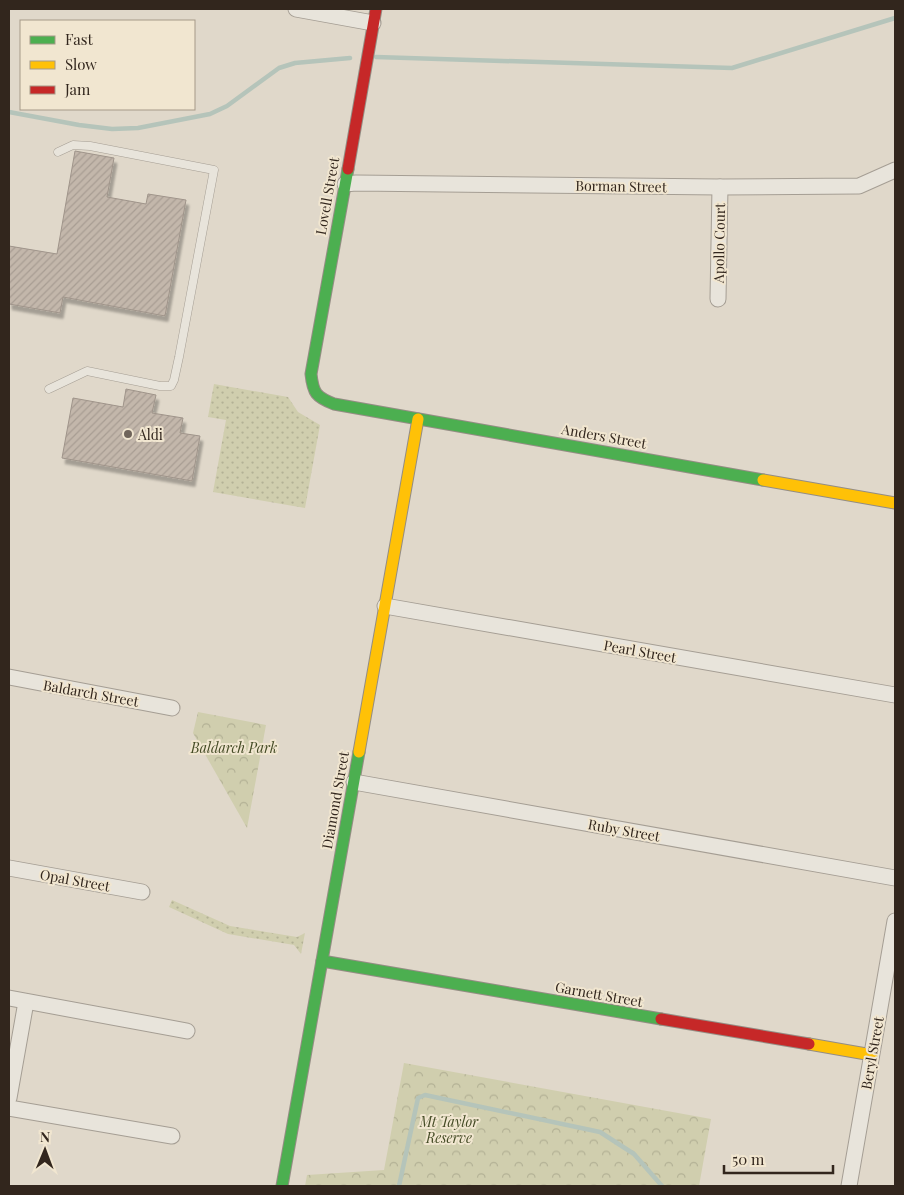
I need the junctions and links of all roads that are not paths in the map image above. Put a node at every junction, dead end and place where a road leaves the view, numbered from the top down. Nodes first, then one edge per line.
1 (296, 9) edge
2 (375, 16) edge
3 (58, 152) dead end
4 (895, 170) edge
5 (344, 184) junction
6 (720, 187) junction
7 (718, 299) dead end
8 (49, 389) dead end
9 (313, 389) joint
10 (418, 419) junction
11 (895, 503) edge
12 (385, 606) junction
13 (9, 678) edge
14 (895, 695) edge
15 (172, 708) dead end
16 (354, 782) junction
17 (9, 868) edge
18 (895, 878) edge
19 (142, 892) dead end
20 (895, 921) edge
21 (322, 961) junction
22 (9, 998) edge
23 (26, 1002) junction
24 (187, 1031) dead end
25 (872, 1055) junction
26 (9, 1098) edge
27 (9, 1108) edge
28 (172, 1136) dead end
29 (282, 1186) edge
30 (849, 1186) edge

1 - 2 street
2 - 5 street, Lovell Street
3 - 8 lane
4 - 6 street, Borman Street
5 - 6 street, Borman Street
5 - 9 street, Lovell Street
6 - 7 street, Apollo Court
9 - 10 street, Anders Street
10 - 11 street, Anders Street
10 - 12 street, Diamond Street
12 - 14 street, Pearl Street
12 - 16 street, Diamond Street
13 - 15 street, Baldarch Street
16 - 18 street, Ruby Street
16 - 21 street, Diamond Street
17 - 19 street, Opal Street
20 - 25 street, Beryl Street
21 - 25 street, Garnett Street
21 - 29 street, Diamond Street
22 - 23 street
23 - 24 street
23 - 26 street
25 - 30 street, Beryl Street
27 - 28 street

